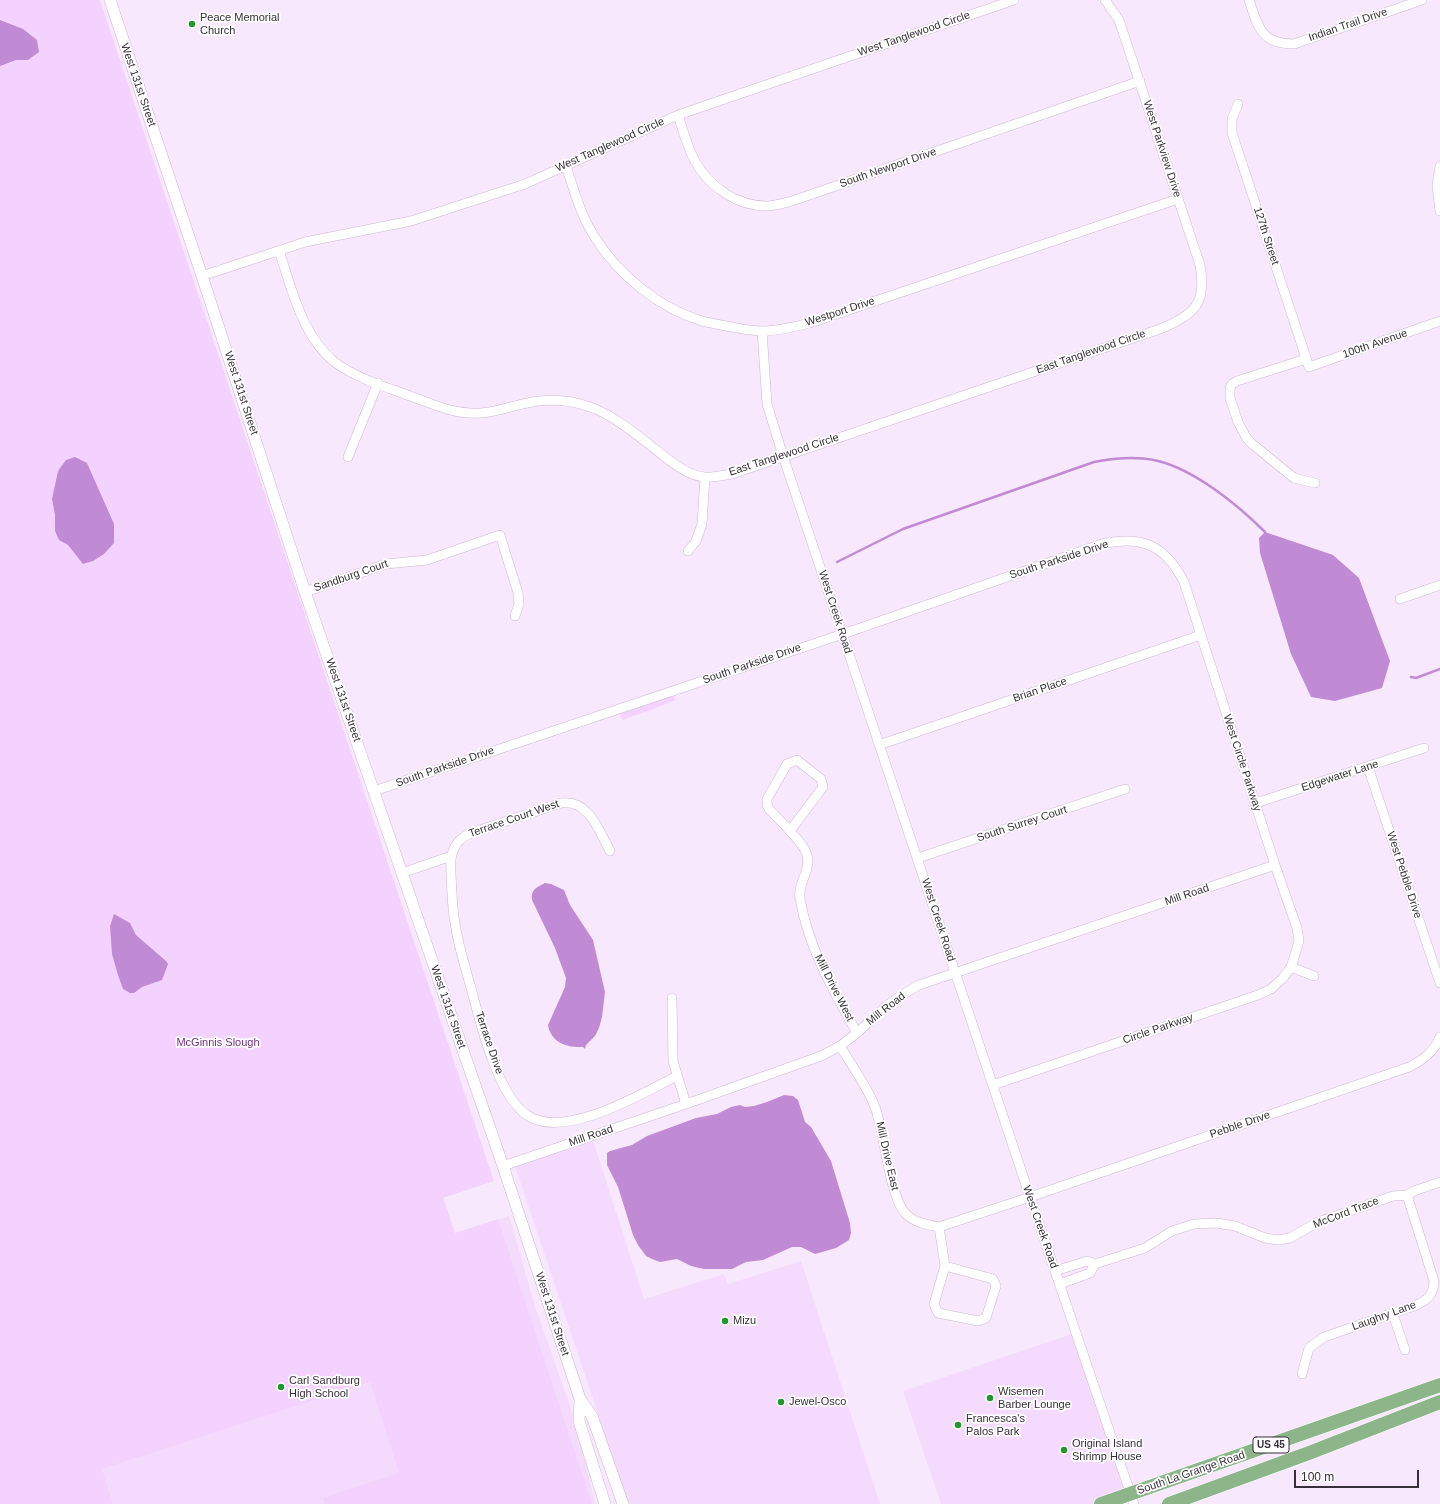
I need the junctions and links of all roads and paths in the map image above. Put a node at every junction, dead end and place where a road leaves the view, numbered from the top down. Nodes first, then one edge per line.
1 (110, 0) edge
2 (1014, 0) edge
3 (1105, 0) edge
4 (1249, 0) edge
5 (1390, 0) edge
6 (1422, 0) edge
7 (1393, 9) junction
8 (1140, 81) junction
9 (1238, 104) dead end
10 (678, 115) junction
11 (566, 166) junction
12 (1440, 166) edge
13 (1178, 199) junction
14 (1440, 211) edge
15 (279, 251) junction
16 (202, 276) junction
17 (1198, 303) joint
18 (1440, 321) edge
19 (762, 331) junction
20 (1308, 363) junction
21 (378, 383) junction
22 (783, 456) junction
23 (348, 457) dead end
24 (705, 477) junction
25 (1315, 482) dead end
26 (688, 551) dead end
27 (1172, 562) joint
28 (1440, 585) edge
29 (305, 592) junction
30 (1400, 599) dead end
31 (515, 616) dead end
32 (843, 634) junction
33 (1201, 636) junction
34 (879, 745) junction
35 (1424, 748) dead end
36 (1368, 766) junction
37 (1125, 789) dead end
38 (374, 791) junction
39 (1256, 803) junction
40 (790, 831) junction
41 (610, 851) dead end
42 (451, 856) junction
43 (918, 858) junction
44 (1275, 865) junction
45 (402, 873) junction
46 (1291, 966) junction
47 (956, 973) junction
48 (1314, 976) dead end
49 (1440, 983) edge
50 (672, 998) dead end
51 (857, 1033) junction
52 (1440, 1039) edge
53 (840, 1046) junction
54 (677, 1076) junction
55 (993, 1085) junction
56 (686, 1104) junction
57 (503, 1166) junction
58 (1440, 1182) edge
59 (1407, 1195) junction
60 (1030, 1197) junction
61 (939, 1227) junction
62 (1095, 1264) junction
63 (945, 1266) junction
64 (1055, 1271) junction
65 (1060, 1284) junction
66 (1393, 1314) junction
67 (1405, 1350) dead end
68 (1302, 1374) dead end
69 (1440, 1385) edge
70 (580, 1399) junction
71 (1440, 1402) edge
72 (1132, 1499) edge
73 (605, 1504) edge
74 (623, 1504) edge
75 (1101, 1504) edge
76 (1169, 1504) edge

1 - 16 street, West 131st Street
2 - 10 street, West Tanglewood Circle
3 - 8 street, West Parkview Drive
4 - 7 street, Indian Trail Drive
5 - 7 street
6 - 7 street, Indian Trail Drive
8 - 10 street, South Newport Drive
8 - 13 street, West Parkview Drive
9 - 20 street, 127th Street
10 - 11 street, West Tanglewood Circle
11 - 15 street, West Tanglewood Circle
11 - 19 street, Westport Drive
12 - 14 street
13 - 17 street, West Parkview Drive
13 - 19 street, Westport Drive
15 - 16 street, West Tanglewood Circle
15 - 21 street, East Tanglewood Circle
16 - 29 street, West 131st Street
17 - 22 street, East Tanglewood Circle
18 - 20 street, 100th Avenue
19 - 22 street, West Creek Road
20 - 25 street, 100th Avenue
21 - 23 street
21 - 24 street, East Tanglewood Circle
22 - 24 street, East Tanglewood Circle
22 - 32 street, West Creek Road
24 - 26 street
27 - 32 street, South Parkside Drive
27 - 33 street, West Circle Parkway
28 - 30 street
29 - 31 street, Sandburg Court
29 - 38 street, West 131st Street
32 - 34 street, West Creek Road
32 - 38 street, South Parkside Drive
33 - 34 street, Brian Place
33 - 39 street, West Circle Parkway
34 - 43 street, West Creek Road
35 - 36 street, Edgewater Lane
36 - 39 street, Edgewater Lane
36 - 49 street, West Pebble Drive
37 - 43 street, South Surrey Court
38 - 45 street, West 131st Street
39 - 44 street, West Circle Parkway
40 - 40 street, Mill Drive West
40 - 51 street, Mill Drive West
41 - 42 street, Terrace Court West
42 - 45 street
42 - 54 street, Terrace Drive
43 - 47 street, West Creek Road
44 - 46 street, West Circle Parkway
44 - 47 street, Mill Road
45 - 57 street, West 131st Street
46 - 48 street
46 - 55 street, Circle Parkway
47 - 51 street, Mill Road
47 - 55 street, West Creek Road
50 - 54 street
51 - 53 street, Mill Road
52 - 60 street, Pebble Drive
53 - 56 street, Mill Road
53 - 61 street, Mill Drive East
54 - 56 street
55 - 60 street, West Creek Road
56 - 57 street, Mill Road
57 - 70 street, West 131st Street
58 - 59 street, McCord Trace
59 - 62 street, McCord Trace
59 - 66 street, Laughry Lane
60 - 61 street
60 - 64 street, West Creek Road
61 - 63 street
62 - 64 street, McCord Trace
62 - 65 street, McCord Trace
63 - 63 street
64 - 65 street, West Creek Road
65 - 72 street, West Creek Road
66 - 67 street
66 - 68 street, Laughry Lane
69 - 72 highway, South La Grange Road / US 45
70 - 73 street, West 131st Street
70 - 74 street, West 131st Street
71 - 76 highway, South La Grange Road / US 45
72 - 75 highway, South La Grange Road / US 45

